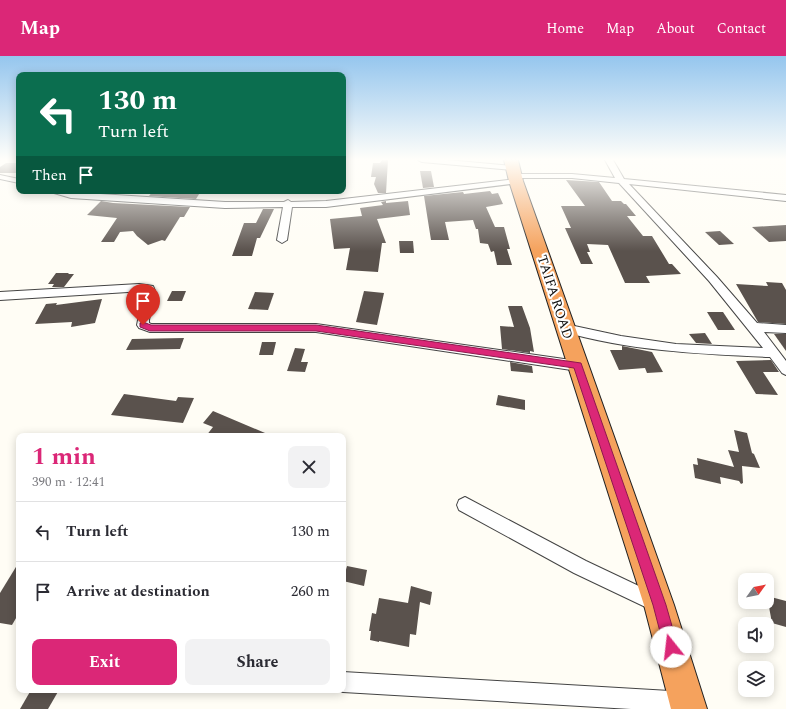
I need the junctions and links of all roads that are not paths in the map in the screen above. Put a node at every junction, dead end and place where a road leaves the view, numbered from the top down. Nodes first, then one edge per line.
1 (403, 190) edge
2 (520, 190) edge
3 (629, 190) edge
4 (713, 190) edge
5 (67, 194) edge
6 (107, 194) edge
7 (103, 197) junction
8 (786, 198) edge
9 (288, 204) junction
10 (282, 240) dead end
11 (0, 296) edge
12 (754, 327) junction
13 (565, 328) junction
14 (786, 329) edge
15 (774, 353) junction
16 (578, 366) junction
17 (786, 370) edge
18 (466, 506) dead end
19 (659, 605) junction
20 (346, 682) edge
21 (688, 706) edge

1 - 9 street
2 - 13 highway, TAIFA ROAD
3 - 12 street
4 - 8 street
5 - 7 street
6 - 7 street
7 - 9 street
9 - 10 street
11 - 16 street
12 - 14 street
12 - 15 street
13 - 15 street
13 - 16 highway, TAIFA ROAD
15 - 17 street
16 - 19 highway, TAIFA ROAD
18 - 19 street
19 - 21 highway, TAIFA ROAD
20 - 21 street

